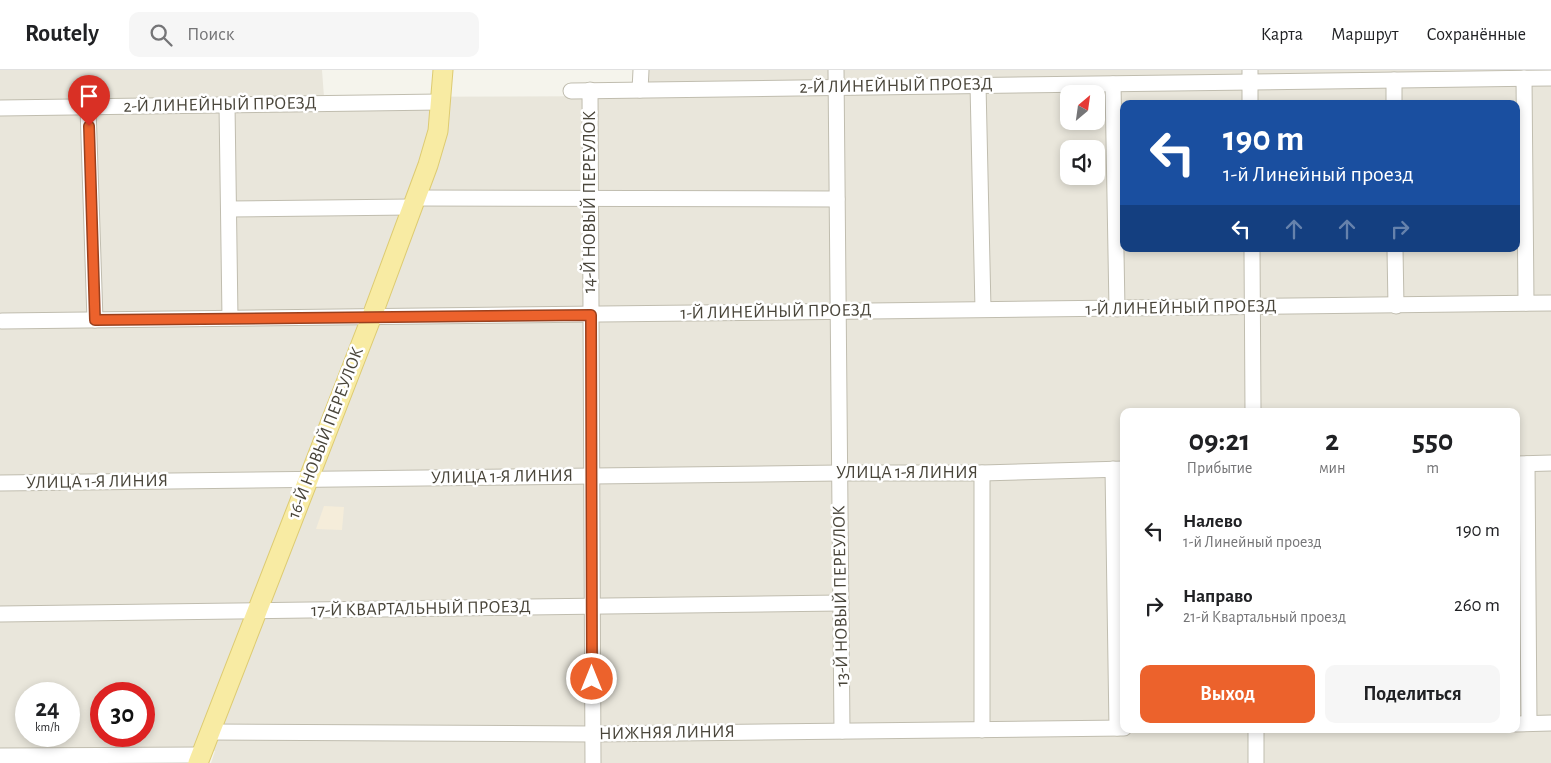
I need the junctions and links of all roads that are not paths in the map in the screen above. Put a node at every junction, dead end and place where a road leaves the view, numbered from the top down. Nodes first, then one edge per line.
1 (443, 70) edge
2 (641, 70) edge
3 (836, 70) edge
4 (1250, 76) edge
5 (1524, 78) junction
6 (1551, 78) edge
7 (1394, 80) junction
8 (1113, 84) junction
9 (978, 85) junction
10 (836, 87) junction
11 (571, 90) dead end
12 (590, 90) junction
13 (640, 90) junction
14 (1250, 100) edge
15 (1394, 100) edge
16 (440, 102) junction
17 (227, 104) junction
18 (88, 107) junction
19 (0, 108) edge
20 (590, 198) junction
21 (837, 199) junction
22 (413, 202) junction
23 (229, 209) junction
24 (1252, 252) edge
25 (1395, 252) edge
26 (1551, 303) edge
27 (1526, 304) junction
28 (1252, 306) junction
29 (1396, 306) junction
30 (983, 309) junction
31 (1117, 309) junction
32 (838, 310) junction
33 (591, 315) junction
34 (372, 316) junction
35 (230, 318) junction
36 (95, 320) junction
37 (2, 321) dead end
38 (1253, 408) edge
39 (1551, 463) edge
40 (1522, 464) edge
41 (1118, 469) edge
42 (840, 473) junction
43 (982, 473) junction
44 (592, 476) junction
45 (308, 480) junction
46 (0, 483) edge
47 (841, 603) junction
48 (592, 606) junction
49 (258, 611) junction
50 (0, 614) edge
51 (1551, 723) edge
52 (1523, 724) edge
53 (1120, 728) edge
54 (982, 730) junction
55 (842, 731) junction
56 (210, 732) junction
57 (1256, 733) edge
58 (593, 734) junction
59 (0, 756) edge
60 (199, 759) edge
61 (593, 763) edge
62 (1256, 763) edge

1 - 16 main road, 16-Й НОВЫЙ ПЕРЕУЛОК
2 - 13 street
3 - 10 street, 13-Й НОВЫЙ ПЕРЕУЛОК
4 - 7 street, 2-Й ЛИНЕЙНЫЙ ПРОЕЗД
4 - 8 street, 2-Й ЛИНЕЙНЫЙ ПРОЕЗД
4 - 14 street
5 - 6 street, 2-Й ЛИНЕЙНЫЙ ПРОЕЗД
5 - 7 street, 2-Й ЛИНЕЙНЫЙ ПРОЕЗД
5 - 27 street
7 - 15 street
8 - 9 street, 2-Й ЛИНЕЙНЫЙ ПРОЕЗД
8 - 31 street
9 - 10 street, 2-Й ЛИНЕЙНЫЙ ПРОЕЗД
9 - 30 street
10 - 13 street, 2-Й ЛИНЕЙНЫЙ ПРОЕЗД
10 - 21 street, 13-Й НОВЫЙ ПЕРЕУЛОК
11 - 12 street, 2-Й ЛИНЕЙНЫЙ ПРОЕЗД
12 - 13 street, 2-Й ЛИНЕЙНЫЙ ПРОЕЗД
12 - 20 street, 14-Й НОВЫЙ ПЕРЕУЛОК
16 - 17 street, 2-Й ЛИНЕЙНЫЙ ПРОЕЗД
16 - 22 main road, 16-Й НОВЫЙ ПЕРЕУЛОК
17 - 18 street, 2-Й ЛИНЕЙНЫЙ ПРОЕЗД
17 - 23 street
18 - 19 street, 2-Й ЛИНЕЙНЫЙ ПРОЕЗД
18 - 36 street
20 - 21 street
20 - 22 street
20 - 33 street, 14-Й НОВЫЙ ПЕРЕУЛОК
21 - 32 street, 13-Й НОВЫЙ ПЕРЕУЛОК
22 - 23 street
22 - 34 main road, 16-Й НОВЫЙ ПЕРЕУЛОК
23 - 35 street
24 - 28 street
25 - 29 street
26 - 27 street, 1-Й ЛИНЕЙНЫЙ ПРОЕЗД
27 - 29 street, 1-Й ЛИНЕЙНЫЙ ПРОЕЗД
28 - 29 street, 1-Й ЛИНЕЙНЫЙ ПРОЕЗД
28 - 31 street, 1-Й ЛИНЕЙНЫЙ ПРОЕЗД
28 - 38 street
30 - 31 street, 1-Й ЛИНЕЙНЫЙ ПРОЕЗД
30 - 32 street, 1-Й ЛИНЕЙНЫЙ ПРОЕЗД
32 - 33 street, 1-Й ЛИНЕЙНЫЙ ПРОЕЗД
32 - 42 street, 13-Й НОВЫЙ ПЕРЕУЛОК
33 - 34 street, 1-Й ЛИНЕЙНЫЙ ПРОЕЗД
33 - 44 street, 14-Й НОВЫЙ ПЕРЕУЛОК
34 - 35 street, 1-Й ЛИНЕЙНЫЙ ПРОЕЗД
34 - 45 main road, 16-Й НОВЫЙ ПЕРЕУЛОК
35 - 36 street, 1-Й ЛИНЕЙНЫЙ ПРОЕЗД
36 - 37 street, 1-Й ЛИНЕЙНЫЙ ПРОЕЗД
39 - 40 street
40 - 52 street
41 - 43 street, УЛИЦА 1-Я ЛИНИЯ
41 - 53 street
42 - 43 street, УЛИЦА 1-Я ЛИНИЯ
42 - 44 street, УЛИЦА 1-Я ЛИНИЯ
42 - 47 street, 13-Й НОВЫЙ ПЕРЕУЛОК
43 - 54 street
44 - 45 street, УЛИЦА 1-Я ЛИНИЯ
44 - 48 street, 14-Й НОВЫЙ ПЕРЕУЛОК
45 - 46 street, УЛИЦА 1-Я ЛИНИЯ
45 - 49 main road, 16-Й НОВЫЙ ПЕРЕУЛОК
47 - 48 street, 17-Й КВАРТАЛЬНЫЙ ПРОЕЗД
47 - 55 street, 13-Й НОВЫЙ ПЕРЕУЛОК
48 - 49 street, 17-Й КВАРТАЛЬНЫЙ ПРОЕЗД
48 - 58 street, 14-Й НОВЫЙ ПЕРЕУЛОК
49 - 50 street, 17-Й КВАРТАЛЬНЫЙ ПРОЕЗД
49 - 56 main road, 16-Й НОВЫЙ ПЕРЕУЛОК
51 - 52 street
53 - 54 street, НИЖНЯЯ ЛИНИЯ
54 - 55 street, НИЖНЯЯ ЛИНИЯ
55 - 58 street, НИЖНЯЯ ЛИНИЯ
56 - 58 street, НИЖНЯЯ ЛИНИЯ
56 - 60 main road, 16-Й НОВЫЙ ПЕРЕУЛОК
57 - 62 street
58 - 61 street, 14-Й НОВЫЙ ПЕРЕУЛОК
59 - 60 street

